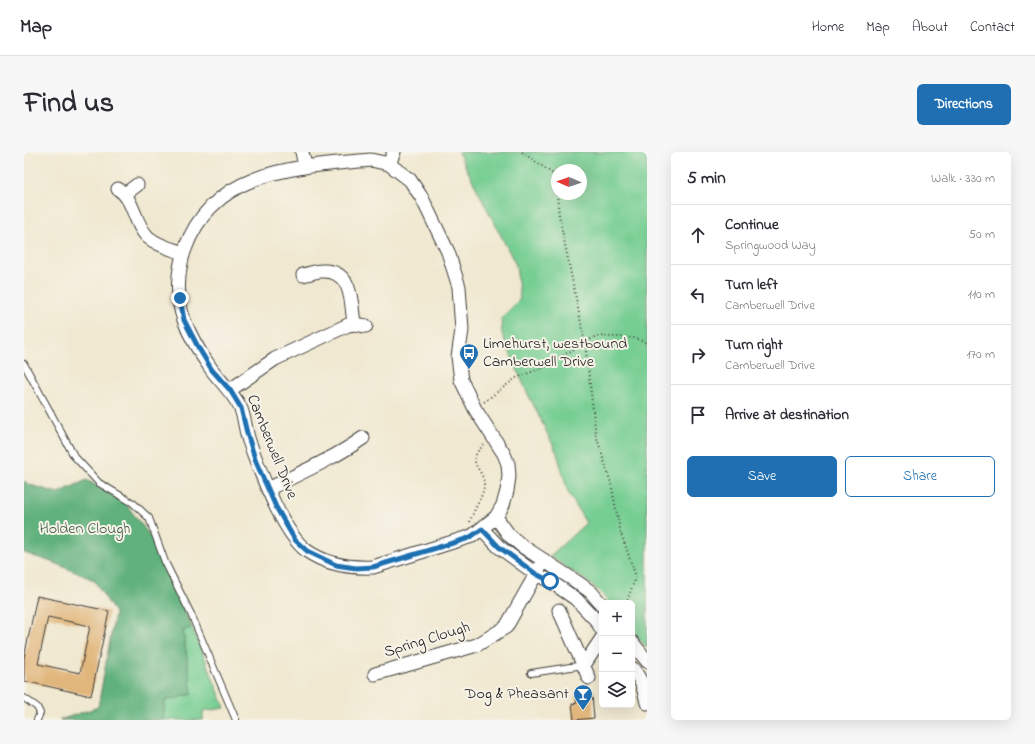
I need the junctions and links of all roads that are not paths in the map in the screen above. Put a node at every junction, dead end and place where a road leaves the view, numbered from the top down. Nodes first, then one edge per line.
1 (302, 152) edge
2 (394, 152) edge
3 (389, 164) junction
4 (305, 166) junction
5 (137, 184) dead end
6 (183, 253) junction
7 (303, 275) dead end
8 (24, 364) edge
9 (230, 390) junction
10 (363, 438) dead end
11 (268, 489) junction
12 (496, 517) junction
13 (477, 533) junction
14 (544, 560) junction
15 (536, 574) junction
16 (599, 600) edge
17 (559, 610) dead end
18 (599, 625) edge
19 (599, 643) edge
20 (635, 646) edge
21 (647, 661) edge
22 (584, 666) junction
23 (635, 672) edge
24 (531, 673) dead end
25 (375, 674) dead end
26 (589, 678) dead end
27 (24, 698) edge
28 (647, 703) edge
29 (37, 720) edge
30 (236, 720) edge

1 - 4 street
2 - 3 street
3 - 4 street, Camberwell Drive
3 - 12 street, Camberwell Drive
4 - 6 street, Camberwell Drive
5 - 6 street
6 - 9 street, Camberwell Drive
7 - 9 street
8 - 30 lane
9 - 11 street, Camberwell Drive
10 - 11 street
11 - 13 street, Camberwell Drive
12 - 13 street, Camberwell Drive
12 - 14 street
13 - 15 street
14 - 15 street, Spring Clough
14 - 16 street
15 - 18 street
15 - 25 street, Spring Clough
17 - 22 street
19 - 22 street
20 - 21 street
22 - 24 lane
22 - 26 street
23 - 28 street
27 - 29 lane

